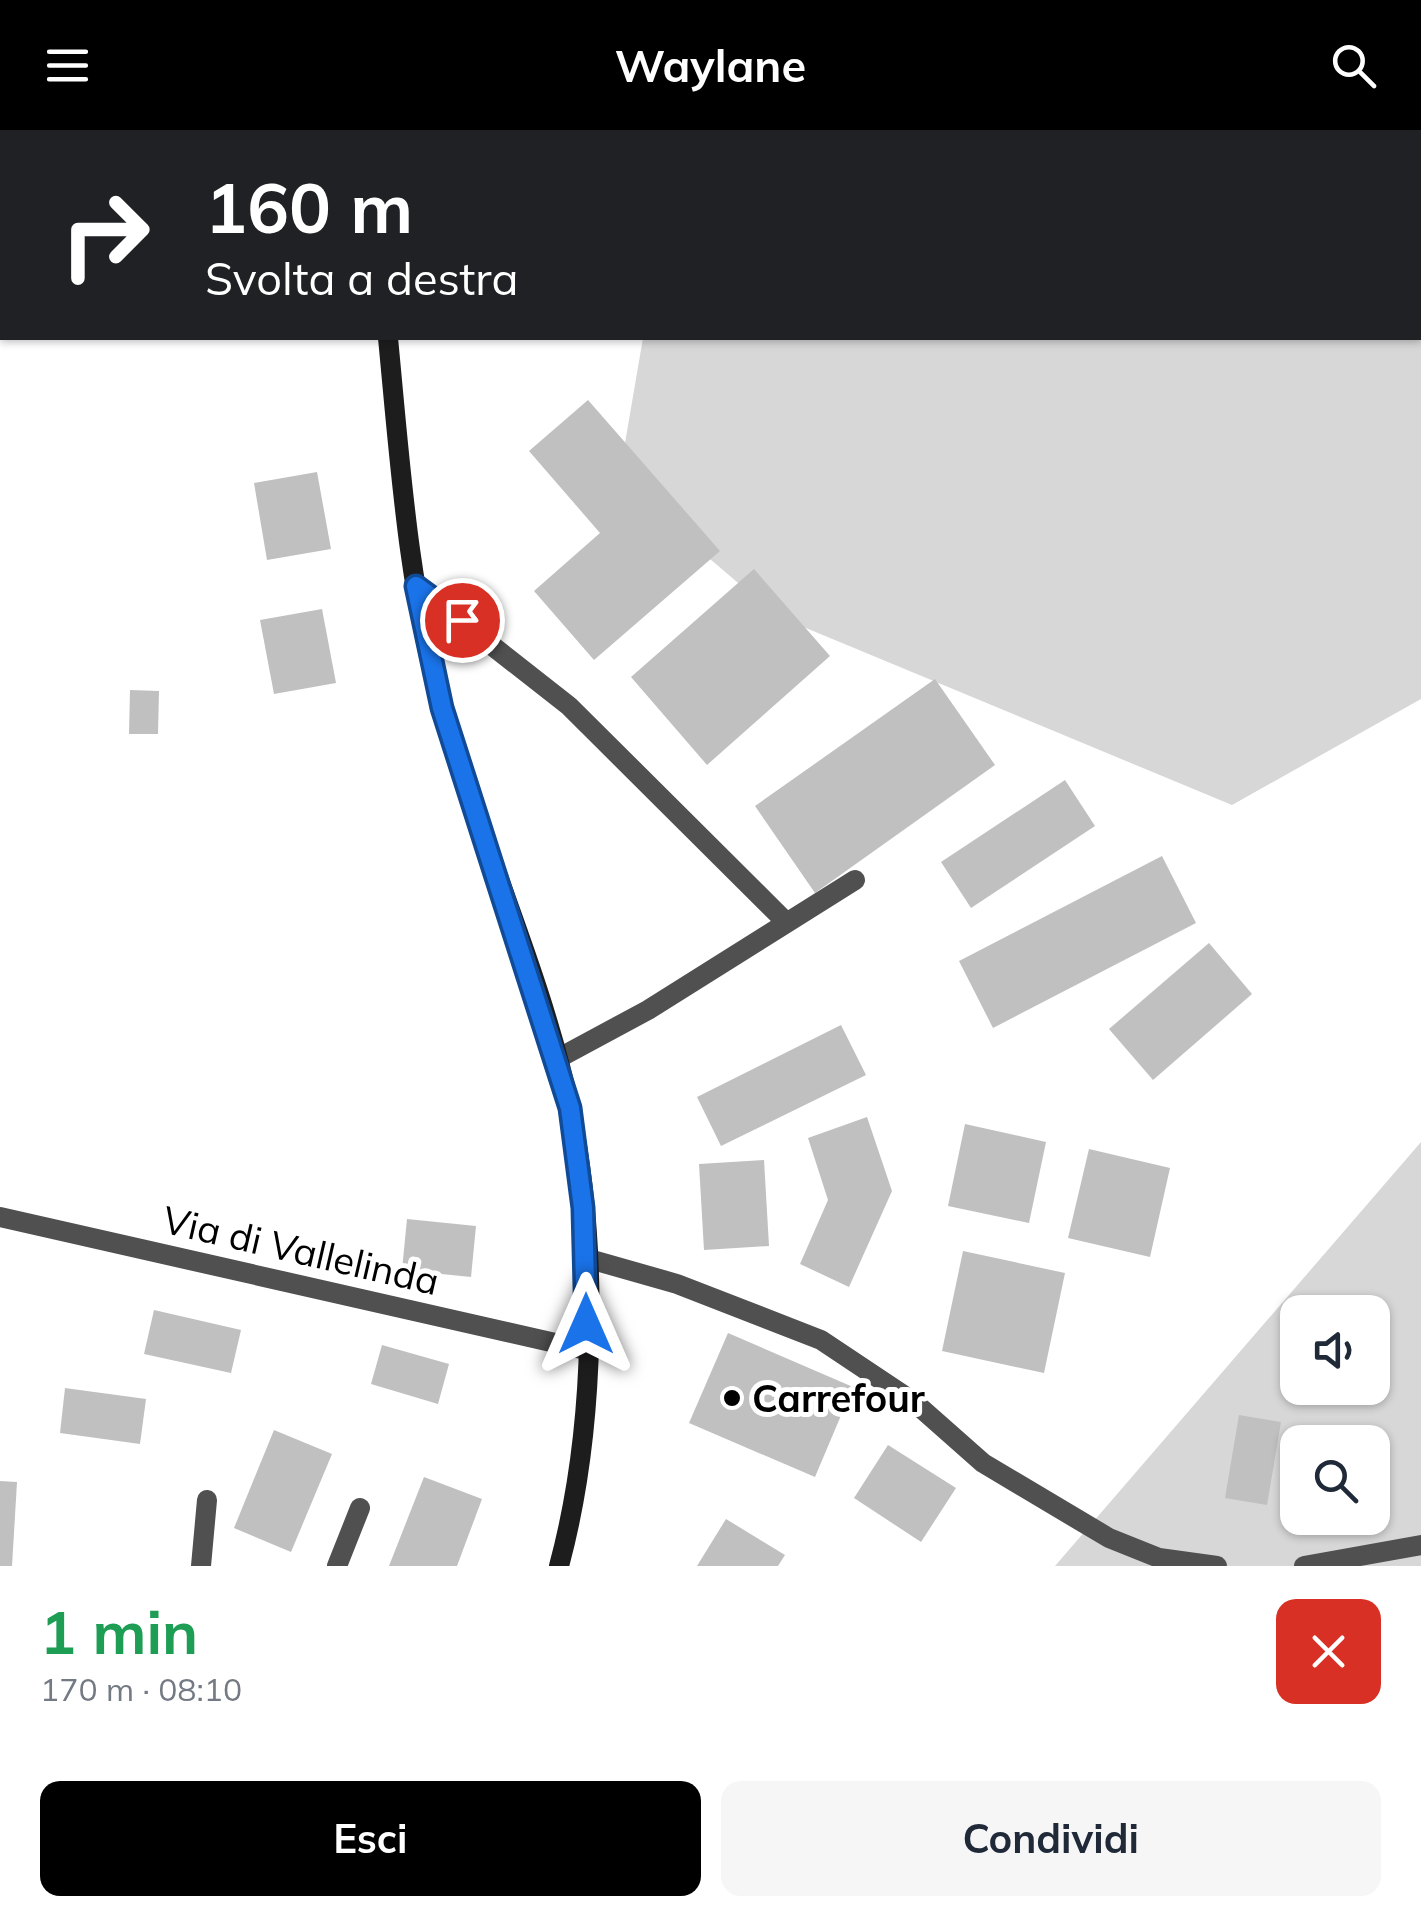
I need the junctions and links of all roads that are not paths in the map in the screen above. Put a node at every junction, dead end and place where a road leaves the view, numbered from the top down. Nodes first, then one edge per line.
1 (388, 340) edge
2 (416, 586) junction
3 (855, 880) dead end
4 (785, 921) junction
5 (557, 1059) junction
6 (0, 1218) edge
7 (586, 1258) junction
8 (586, 1350) junction
9 (207, 1500) dead end
10 (360, 1508) dead end
11 (1421, 1545) edge
12 (200, 1566) edge
13 (336, 1566) edge
14 (559, 1566) edge
15 (1217, 1566) edge
16 (1304, 1566) edge

1 - 2 main road
2 - 4 street
2 - 5 main road
3 - 4 street
4 - 5 street
5 - 7 main road
6 - 8 street, Via di Vallelinda
7 - 8 main road
7 - 15 street
8 - 14 main road
9 - 12 street
10 - 13 street
11 - 16 street

